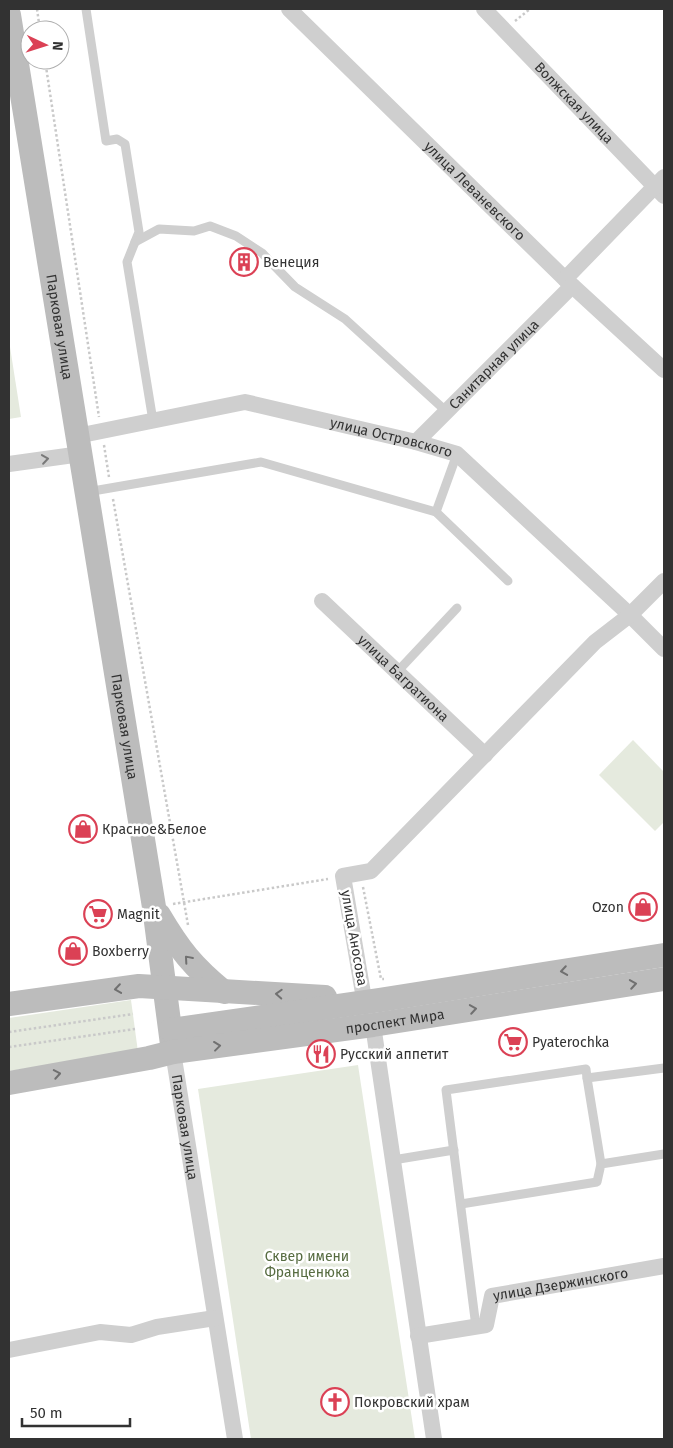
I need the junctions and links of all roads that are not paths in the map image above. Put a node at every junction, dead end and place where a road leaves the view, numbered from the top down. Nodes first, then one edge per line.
1 (86, 9) edge
2 (289, 9) edge
3 (484, 9) edge
4 (9, 15) edge
5 (661, 186) edge
6 (135, 242) junction
7 (569, 282) junction
8 (664, 370) edge
9 (447, 412) junction
10 (153, 421) junction
11 (416, 442) junction
12 (79, 445) junction
13 (457, 454) junction
14 (9, 464) edge
15 (87, 492) junction
16 (436, 512) junction
17 (508, 581) dead end
18 (664, 581) edge
19 (322, 602) dead end
20 (457, 608) dead end
21 (630, 615) junction
22 (664, 649) edge
23 (397, 672) junction
24 (484, 755) junction
25 (154, 908) junction
26 (664, 955) edge
27 (664, 978) edge
28 (166, 988) junction
29 (224, 992) junction
30 (372, 999) junction
31 (9, 1004) edge
32 (373, 1025) junction
33 (172, 1041) junction
34 (664, 1068) edge
35 (587, 1078) junction
36 (9, 1083) edge
37 (454, 1150) junction
38 (664, 1154) edge
39 (393, 1160) junction
40 (601, 1164) junction
41 (460, 1204) junction
42 (664, 1266) edge
43 (216, 1318) junction
44 (476, 1327) junction
45 (418, 1336) junction
46 (9, 1350) edge
47 (235, 1439) edge
48 (434, 1439) edge

1 - 6 lane
2 - 7 street, улица Леваневского
3 - 5 street, Волжская улица
4 - 12 main road, Парковая улица
5 - 7 street, Санитарная улица
6 - 9 lane
6 - 10 lane
7 - 8 street, улица Леваневского
7 - 9 street, Санитарная улица
9 - 11 street, Санитарная улица
10 - 11 street, улица Островского
10 - 12 street, улица Островского
11 - 13 street, улица Островского
14 -> 12 street, улица Островского
12 - 15 main road, Парковая улица
13 - 16 lane
13 - 21 street, улица Островского
15 - 16 lane
15 - 25 main road, Парковая улица
16 - 17 lane
18 - 21 street
19 - 23 street, улица Багратиона
20 - 23 lane
21 - 22 street, улица Островского
21 - 24 street
23 - 24 street, улица Багратиона
24 - 30 street, улица Аносова
25 - 28 main road, Парковая улица
29 -> 25 main road
26 -> 30 main road, проспект Мира
32 -> 27 main road, проспект Мира
28 - 29 main road, проспект Мира
28 -> 31 main road, проспект Мира
28 - 33 main road, Парковая улица
30 -> 29 main road, проспект Мира
30 - 33 main road, проспект Мира
33 -> 32 main road, проспект Мира
32 - 39 street
36 -> 33 main road, проспект Мира
33 - 43 street, Парковая улица
34 - 35 lane
35 - 37 lane
35 - 40 lane
37 - 39 lane
37 - 41 lane
38 - 40 lane
39 - 45 street
40 - 41 lane
41 - 44 lane
42 - 44 street, улица Дзержинского
43 - 46 street
43 - 47 street, Парковая улица
44 - 45 street
45 - 48 street

